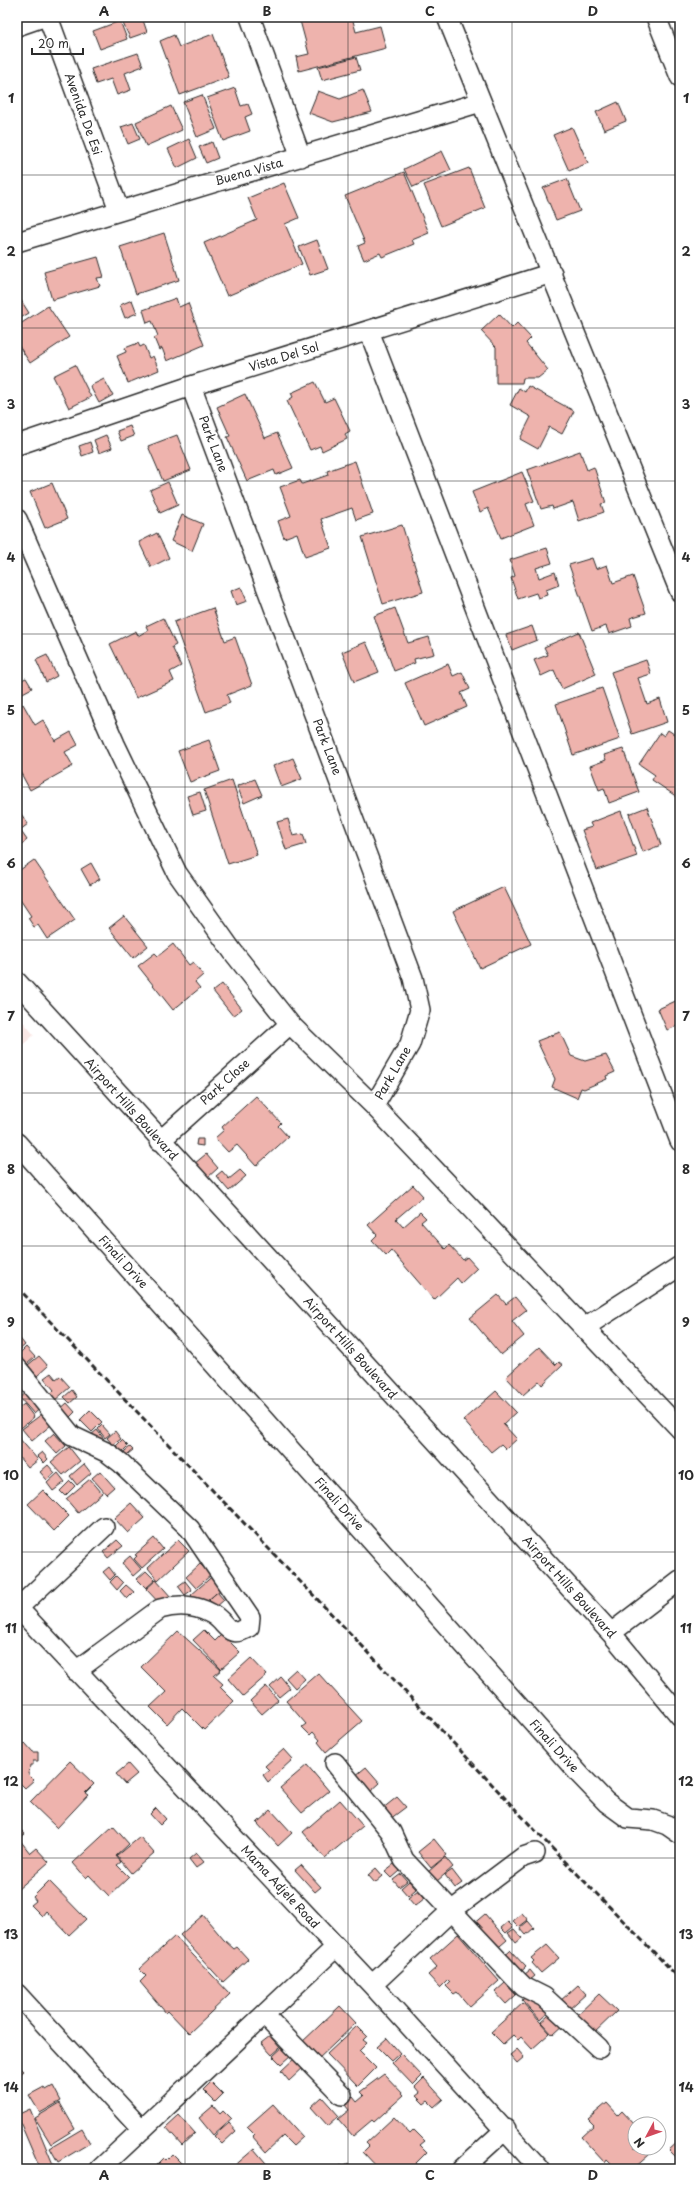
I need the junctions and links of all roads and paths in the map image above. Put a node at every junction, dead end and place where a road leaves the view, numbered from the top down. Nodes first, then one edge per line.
1 (43, 17) edge
2 (48, 17) edge
3 (250, 17) edge
4 (447, 17) edge
5 (656, 17) edge
6 (17, 26) edge
7 (680, 77) edge
8 (481, 102) junction
9 (301, 157) junction
10 (119, 210) junction
11 (17, 242) edge
12 (552, 273) junction
13 (369, 331) junction
14 (192, 386) junction
15 (17, 445) edge
16 (17, 519) edge
17 (680, 592) edge
18 (17, 982) edge
19 (290, 1024) junction
20 (374, 1106) junction
21 (160, 1140) junction
22 (680, 1141) edge
23 (17, 1143) edge
24 (680, 1266) edge
25 (585, 1327) junction
26 (17, 1368) edge
27 (680, 1429) edge
28 (104, 1528) dead end
29 (680, 1580) edge
30 (17, 1608) edge
31 (611, 1633) junction
32 (76, 1671) junction
33 (680, 1716) edge
34 (335, 1763) dead end
35 (680, 1834) edge
36 (535, 1853) dead end
37 (451, 1911) junction
38 (336, 1947) junction
39 (372, 1985) junction
40 (17, 1994) edge
41 (264, 2015) junction
42 (599, 2048) dead end
43 (342, 2095) dead end
44 (506, 2129) junction
45 (142, 2130) junction
46 (100, 2169) edge
47 (462, 2169) edge
48 (540, 2169) edge

1 - 6 street
2 - 10 street, Avenida De Esi
3 - 9 street
4 - 8 street
5 - 7 street
8 - 9 street, Buena Vista
8 - 12 street
9 - 10 street, Buena Vista
10 - 11 street, Buena Vista
12 - 13 street, Vista Del Sol
12 - 17 street
13 - 14 street, Vista Del Sol
13 - 22 street
14 - 15 street, Vista Del Sol
14 - 20 street, Park Lane
16 - 19 street
18 - 21 street, Airport Hills Boulevard
19 - 20 street
19 - 21 street, Park Close
20 - 25 street
21 - 31 street, Airport Hills Boulevard
23 - 35 street, Finali Drive
24 - 25 street
25 - 27 street
26 - 32 street
28 - 30 street
29 - 31 street
30 - 32 street, Mama Adjele Road
31 - 33 street, Airport Hills Boulevard
32 - 38 street, Mama Adjele Road
34 - 37 street
36 - 37 street
37 - 39 street
37 - 42 street
38 - 39 street, Mama Adjele Road
38 - 41 street
39 - 44 street, Mama Adjele Road
40 - 45 street
41 - 43 street
41 - 45 street
44 - 47 street
44 - 48 street, Mama Adjele Road
45 - 46 street

